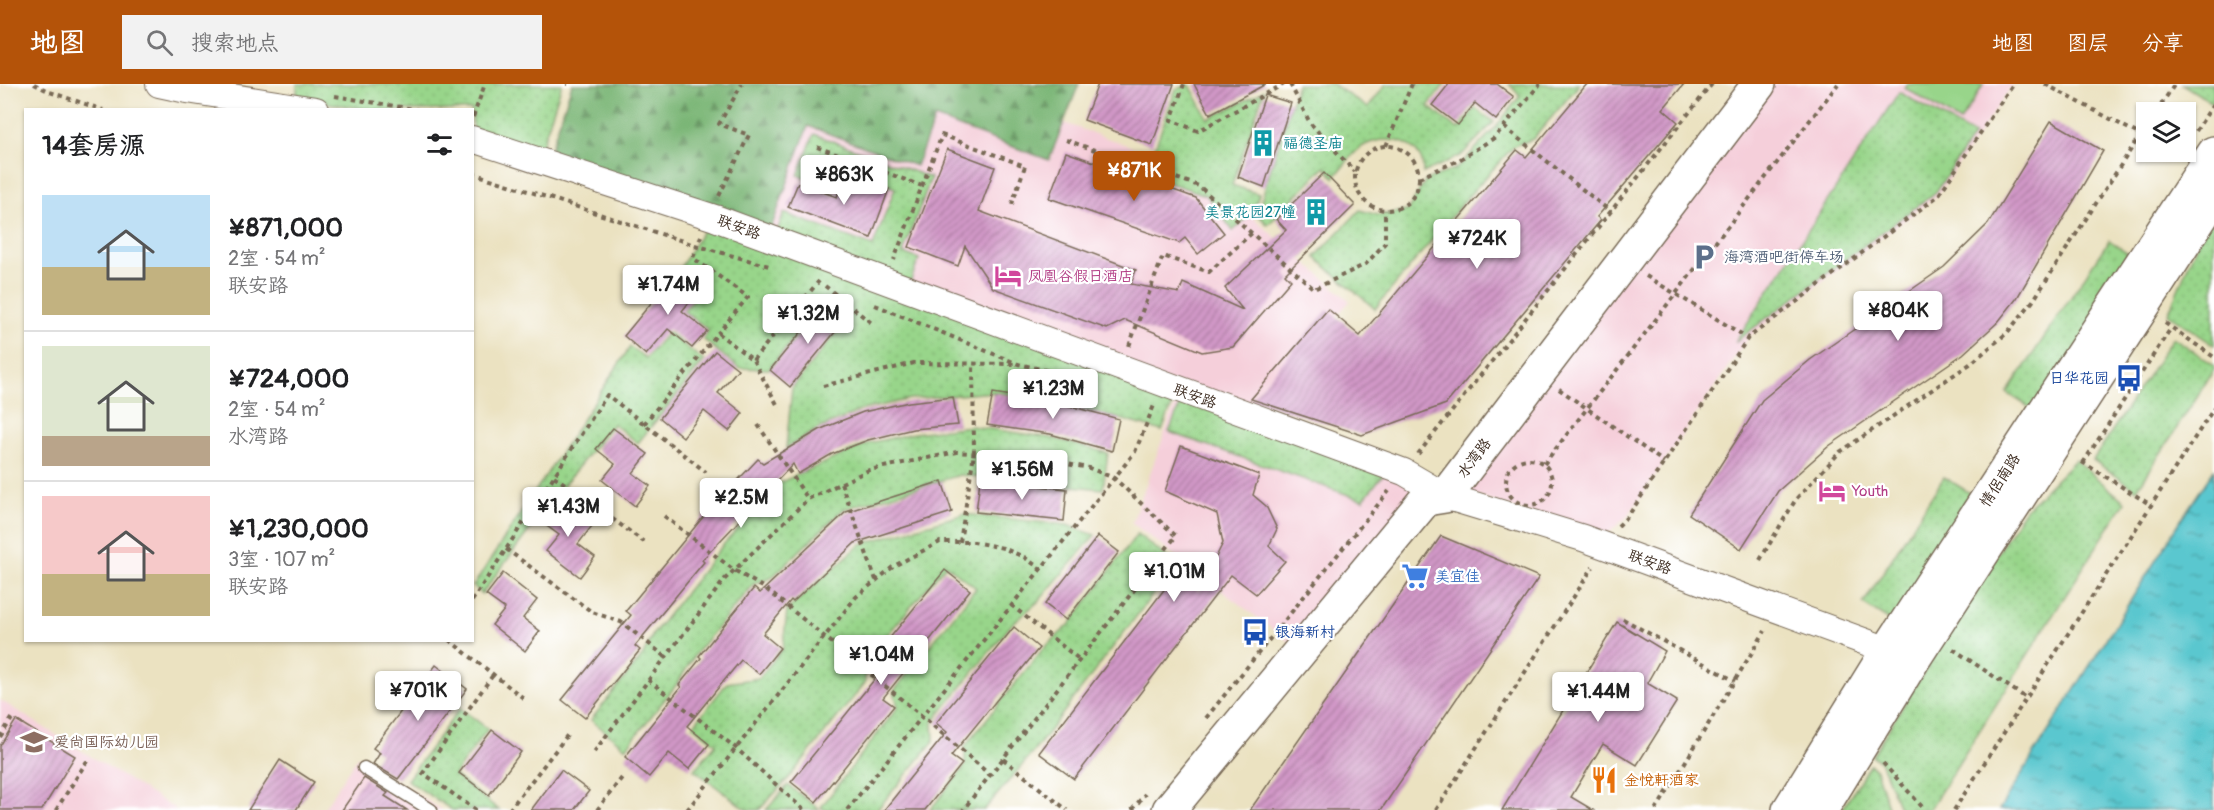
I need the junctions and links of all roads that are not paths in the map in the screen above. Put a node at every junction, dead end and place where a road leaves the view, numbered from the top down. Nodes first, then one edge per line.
1 (159, 84) edge
2 (1759, 84) edge
3 (303, 108) edge
4 (474, 140) edge
5 (2203, 145) edge
6 (2214, 197) edge
7 (1444, 496) junction
8 (1909, 649) junction
9 (364, 768) dead end
10 (1158, 801) edge
11 (431, 810) edge
12 (1789, 810) edge
13 (1821, 810) edge

1 - 3 street
2 - 7 main road, 水湾路
4 - 7 street, 联安路
5 - 8 main road, 情侣南路
6 - 8 main road, 情侣南路
7 - 8 street, 联安路
7 - 10 main road, 水湾路
8 - 12 main road, 情侣南路
8 - 13 main road, 情侣南路
9 - 11 lane

